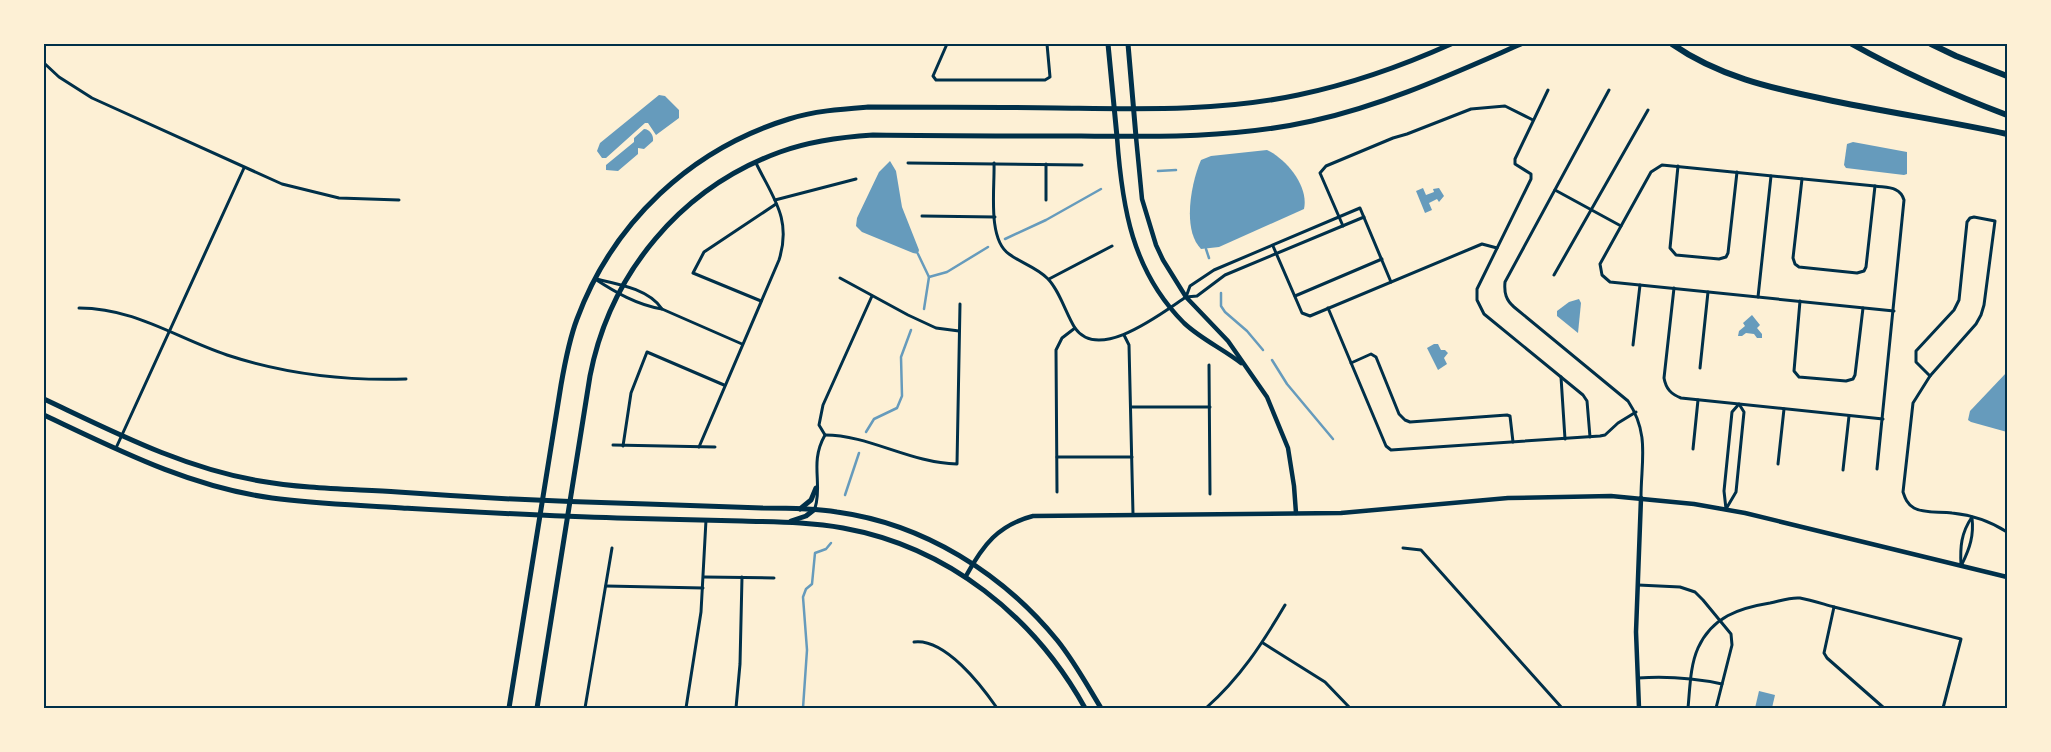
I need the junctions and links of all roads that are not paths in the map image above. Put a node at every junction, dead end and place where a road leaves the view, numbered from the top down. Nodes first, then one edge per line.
1 (947, 44) edge
2 (1047, 44) edge
3 (1108, 44) edge
4 (1128, 44) edge
5 (1451, 44) edge
6 (1521, 44) edge
7 (1672, 44) edge
8 (1852, 44) edge
9 (1931, 44) edge
10 (44, 63) edge
11 (2007, 76) edge
12 (1548, 90) dead end
13 (1608, 90) dead end
14 (1115, 108) junction
15 (1133, 108) junction
16 (1648, 110) dead end
17 (2007, 115) edge
18 (1533, 120) junction
19 (2007, 134) edge
20 (1117, 136) junction
21 (1136, 137) junction
22 (755, 162) junction
23 (908, 163) dead end
24 (994, 163) junction
25 (1046, 164) junction
26 (1082, 164) dead end
27 (1678, 166) junction
28 (244, 168) junction
29 (1737, 172) junction
30 (1771, 176) junction
31 (856, 179) dead end
32 (1802, 179) junction
33 (1875, 186) junction
34 (1555, 190) junction
35 (399, 200) dead end
36 (1046, 200) dead end
37 (775, 202) junction
38 (1592, 210) junction
39 (922, 216) dead end
40 (995, 217) junction
41 (1339, 217) junction
42 (1364, 217) junction
43 (1343, 226) junction
44 (1621, 226) junction
45 (1112, 246) dead end
46 (1273, 246) junction
47 (1497, 248) junction
48 (1276, 254) junction
49 (1382, 259) junction
50 (1554, 275) dead end
51 (840, 278) dead end
52 (594, 279) junction
53 (1049, 279) junction
54 (1392, 282) junction
55 (623, 285) junction
56 (1640, 285) junction
57 (1674, 288) junction
58 (1708, 292) junction
59 (618, 294) junction
60 (872, 296) junction
61 (1295, 296) junction
62 (1186, 297) junction
63 (1758, 297) junction
64 (761, 301) junction
65 (1800, 301) junction
66 (960, 304) dead end
67 (1171, 307) junction
68 (79, 308) dead end
69 (1328, 308) junction
70 (1863, 308) junction
71 (662, 309) junction
72 (1894, 311) junction
73 (1075, 328) junction
74 (169, 331) junction
75 (959, 331) junction
76 (1124, 334) junction
77 (742, 344) junction
78 (1634, 345) dead end
79 (1351, 363) junction
80 (1209, 365) dead end
81 (1244, 366) junction
82 (1700, 368) dead end
83 (1930, 376) junction
84 (1560, 377) junction
85 (406, 379) dead end
86 (724, 385) junction
87 (44, 399) edge
88 (1698, 400) junction
89 (1739, 404) junction
90 (1132, 407) junction
91 (1210, 407) junction
92 (1784, 409) junction
93 (1636, 412) junction
94 (44, 415) edge
95 (1849, 416) junction
96 (1883, 419) junction
97 (825, 435) junction
98 (122, 436) junction
99 (1590, 437) junction
100 (1565, 439) junction
101 (1513, 442) junction
102 (613, 445) dead end
103 (623, 446) junction
104 (699, 447) junction
105 (715, 448) dead end
106 (116, 449) junction
107 (1693, 449) dead end
108 (1057, 457) junction
109 (1132, 457) junction
110 (1778, 464) dead end
111 (1877, 469) dead end
112 (1843, 470) dead end
113 (816, 488) junction
114 (1057, 492) dead end
115 (1210, 494) dead end
116 (1641, 498) junction
117 (542, 501) junction
118 (571, 502) junction
119 (799, 509) junction
120 (814, 509) junction
121 (1726, 509) junction
122 (1296, 513) junction
123 (1133, 514) junction
124 (539, 516) junction
125 (568, 517) junction
126 (1972, 517) junction
127 (706, 520) junction
128 (786, 523) junction
129 (2007, 532) edge
130 (612, 548) dead end
131 (1402, 548) dead end
132 (973, 562) junction
133 (1961, 566) junction
134 (966, 576) junction
135 (704, 577) junction
136 (742, 577) junction
137 (2007, 577) edge
138 (774, 578) dead end
139 (1638, 585) junction
140 (606, 586) junction
141 (703, 588) junction
142 (1285, 605) dead end
143 (1834, 607) junction
144 (1719, 620) junction
145 (914, 642) dead end
146 (1262, 643) junction
147 (1638, 678) junction
148 (1691, 678) junction
149 (1722, 684) junction
150 (509, 708) edge
151 (537, 708) edge
152 (585, 708) edge
153 (686, 708) edge
154 (736, 708) edge
155 (997, 708) edge
156 (1085, 708) edge
157 (1101, 708) edge
158 (1206, 708) edge
159 (1350, 708) edge
160 (1562, 708) edge
161 (1639, 708) edge
162 (1688, 708) edge
163 (1716, 708) edge
164 (1884, 708) edge
165 (1943, 708) edge

1 - 2 street
3 - 14 main road
4 - 15 main road
5 - 15 main road
6 - 21 main road
7 - 19 highway
8 - 17 highway
9 - 11 highway
10 - 28 street
12 - 18 street
13 - 34 street
14 - 15 main road
14 - 20 main road
14 - 52 main road
15 - 21 main road
16 - 38 street
18 - 41 street
18 - 47 street
20 - 21 main road
20 - 22 main road
20 - 67 street
21 - 62 street
22 - 37 street
22 - 55 main road
23 - 24 street
24 - 25 street
24 - 40 street
25 - 26 street
25 - 36 street
27 - 29 street
27 - 29 street
27 - 44 street
28 - 35 street
28 - 74 street
29 - 30 street
30 - 32 street
30 - 63 street
31 - 37 street
32 - 33 street
32 - 33 street
33 - 72 street
34 - 38 street
34 - 93 street
37 - 64 street
37 - 64 street
38 - 44 street
38 - 50 street
39 - 40 street
40 - 53 street
41 - 42 street
41 - 43 street
41 - 46 street
42 - 43 street
42 - 49 street
43 - 48 street
44 - 56 street
45 - 53 street
46 - 48 street
46 - 62 street
47 - 54 street
47 - 84 street
48 - 61 street
48 - 62 street
49 - 54 street
49 - 61 street
51 - 60 street
52 - 55 street
52 - 59 street
52 - 117 main road
53 - 73 street
54 - 69 street
55 - 59 main road
55 - 71 street
56 - 57 street
56 - 78 street
57 - 58 street
57 - 88 street
58 - 63 street
58 - 82 street
59 - 71 street
59 - 118 main road
60 - 75 street
60 - 97 street
61 - 69 street
62 - 67 street
62 - 81 street
63 - 65 street
64 - 77 street
65 - 70 street
65 - 70 street
66 - 75 street
67 - 76 street
67 - 81 street
68 - 74 street
69 - 79 street
70 - 72 street
71 - 77 street
72 - 96 street
73 - 76 street
73 - 108 street
74 - 85 street
74 - 98 street
75 - 97 street
76 - 90 street
77 - 86 street
79 - 101 street
79 - 101 street
80 - 91 street
81 - 122 street
83 - 83 street
83 - 126 street
84 - 99 street
84 - 100 street
86 - 103 street
86 - 104 street
87 - 98 main road
88 - 89 street
88 - 107 street
89 - 92 street
89 - 121 street
89 - 121 street
90 - 91 street
90 - 109 street
91 - 115 street
92 - 95 street
92 - 110 street
93 - 99 street
93 - 116 street
94 - 106 main road
95 - 96 street
95 - 112 street
96 - 111 street
97 - 113 street
98 - 106 street
98 - 117 main road
99 - 100 street
100 - 101 street
102 - 103 street
103 - 104 street
104 - 105 street
106 - 124 main road
108 - 109 street
108 - 114 street
109 - 123 street
113 - 119 main road
113 - 120 street
116 - 121 street
116 - 122 street
116 - 139 street
117 - 118 main road
117 - 124 main road
118 - 119 main road
118 - 125 main road
119 - 120 main road
120 - 128 main road
120 - 132 main road
121 - 133 street
122 - 123 street
123 - 132 street
124 - 125 main road
124 - 150 main road
125 - 127 main road
125 - 151 main road
126 - 129 street
126 - 133 street
126 - 133 street
127 - 128 main road
127 - 135 street
128 - 134 main road
130 - 140 street
131 - 160 street
132 - 134 street
132 - 157 main road
133 - 137 street
134 - 156 main road
135 - 136 street
135 - 141 street
136 - 138 street
136 - 154 street
139 - 144 street
139 - 147 street
140 - 141 street
140 - 152 street
141 - 153 street
142 - 146 street
143 - 144 street
143 - 164 street
143 - 165 street
144 - 148 street
144 - 149 street
145 - 155 street
146 - 158 street
146 - 159 street
147 - 148 street
147 - 161 street
148 - 149 street
148 - 162 street
149 - 163 street

